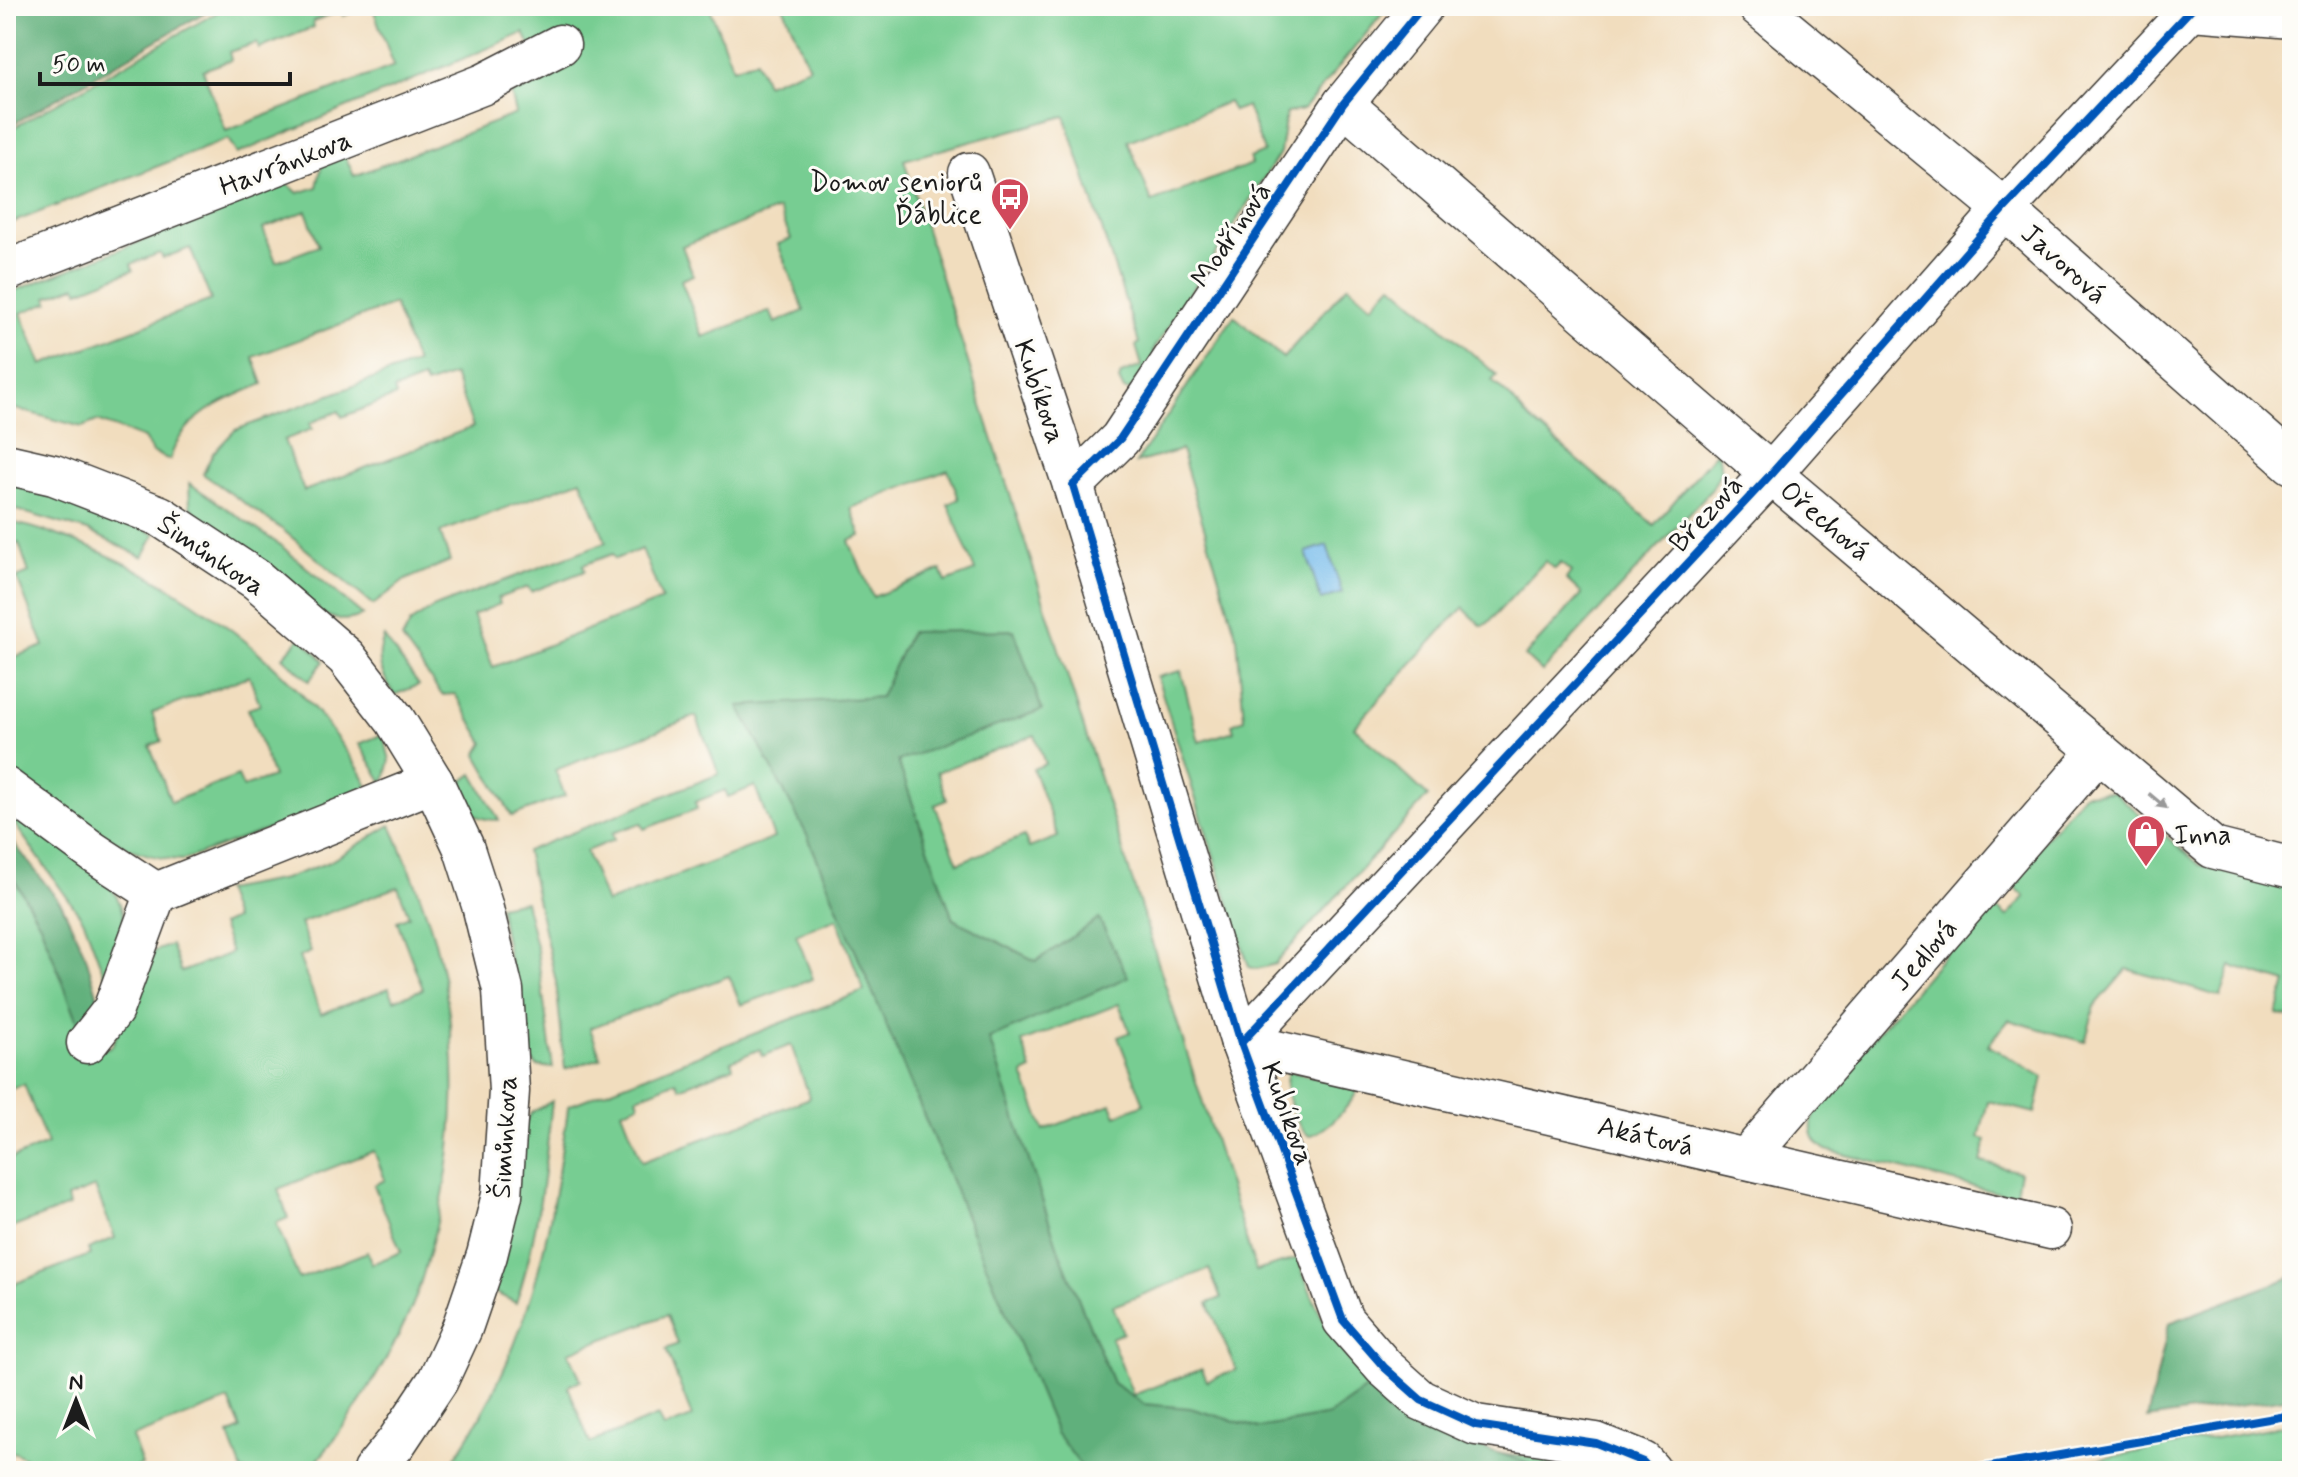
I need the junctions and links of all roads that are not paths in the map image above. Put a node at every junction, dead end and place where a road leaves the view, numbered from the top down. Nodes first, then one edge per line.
1 (1423, 6) edge
2 (1758, 6) edge
3 (2192, 8) edge
4 (2292, 18) edge
5 (560, 45) dead end
6 (1343, 104) junction
7 (969, 173) dead end
8 (2004, 209) junction
9 (6, 271) edge
10 (6, 464) edge
11 (2292, 464) edge
12 (1771, 474) junction
13 (1073, 485) junction
14 (2099, 751) junction
15 (433, 782) junction
16 (6, 788) edge
17 (2292, 868) edge
18 (156, 893) junction
19 (87, 1043) dead end
20 (1241, 1043) junction
21 (1747, 1158) junction
22 (2051, 1229) dead end
23 (373, 1471) edge
24 (1651, 1471) edge

1 - 6 street, Modřínová
2 - 8 street, Javorová
3 - 4 street
3 - 8 street, Březová
5 - 9 street, Havránkova
6 - 12 street, Ořechová
6 - 13 street, Modřínová
7 - 13 street, Kubíkova
8 - 11 street, Javorová
8 - 12 street, Březová
10 - 15 street, Šimůnkova
12 - 14 street, Ořechová
12 - 20 street, Březová
13 - 20 street, Kubíkova
14 -> 17 street, Ořechová
14 - 21 street, Jedlová
15 - 18 street
15 - 23 street, Šimůnkova
16 - 18 street
18 - 19 street
20 - 21 street, Akátová
20 - 24 street, Kubíkova
21 - 22 street, Akátová

